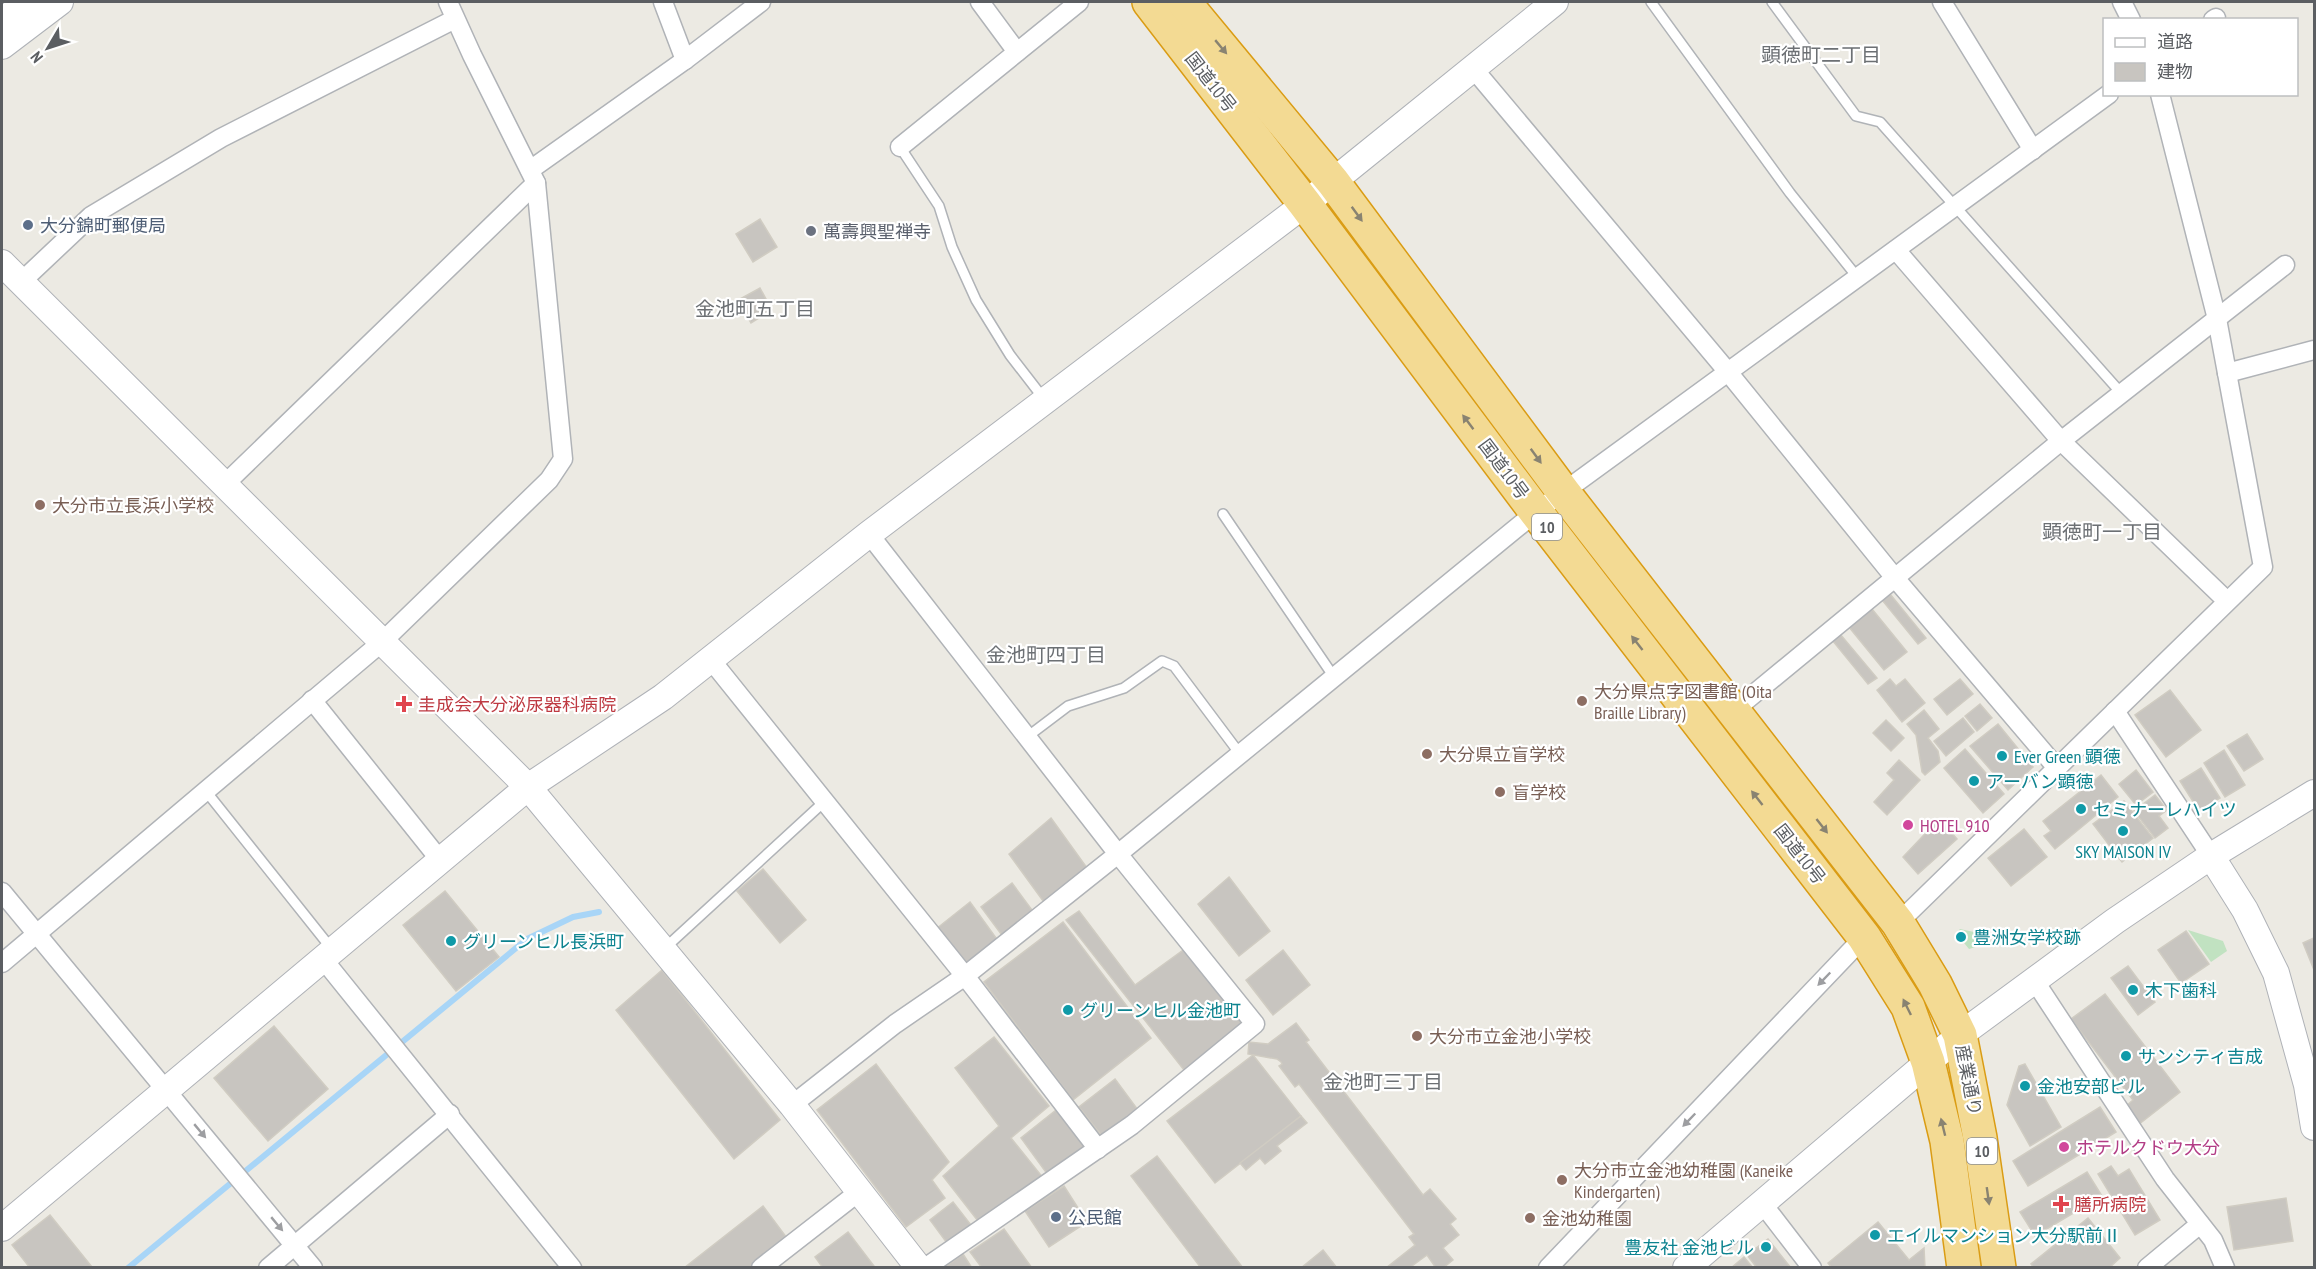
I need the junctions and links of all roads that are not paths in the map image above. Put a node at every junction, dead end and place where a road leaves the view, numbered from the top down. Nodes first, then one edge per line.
1 (27, 2) edge
2 (60, 2) edge
3 (448, 2) edge
4 (663, 2) edge
5 (760, 2) edge
6 (980, 2) edge
7 (1079, 2) edge
8 (1149, 2) edge
9 (1184, 2) edge
10 (1554, 2) edge
11 (1651, 2) edge
12 (1772, 2) edge
13 (1942, 2) edge
14 (2122, 2) edge
15 (2130, 18) edge
16 (455, 19) junction
17 (2, 21) edge
18 (2, 46) edge
19 (1017, 52) junction
20 (685, 60) junction
21 (1472, 67) junction
22 (2106, 96) edge
23 (2161, 96) edge
24 (900, 147) joint
25 (2033, 150) junction
26 (533, 176) junction
27 (1333, 182) junction
28 (1305, 204) junction
29 (1954, 207) junction
30 (1896, 250) junction
31 (2, 263) edge
32 (2285, 265) dead end
33 (1858, 278) junction
34 (21, 282) junction
35 (2217, 319) junction
36 (2314, 350) edge
37 (1728, 372) junction
38 (2227, 373) junction
39 (2122, 394) junction
40 (1045, 401) junction
41 (2061, 441) junction
42 (224, 485) junction
43 (1564, 493) junction
44 (1536, 512) junction
45 (1223, 514) dead end
46 (869, 534) junction
47 (1895, 578) junction
48 (2227, 602) junction
49 (382, 642) junction
50 (711, 660) junction
51 (1334, 677) junction
52 (312, 700) junction
53 (2115, 711) junction
54 (1732, 712) junction
55 (1027, 737) junction
56 (1240, 754) junction
57 (2056, 768) junction
58 (528, 787) junction
59 (205, 790) junction
60 (2314, 793) edge
61 (825, 801) junction
62 (1118, 854) junction
63 (2211, 856) junction
64 (440, 860) junction
65 (2, 892) edge
66 (1898, 923) junction
67 (37, 934) junction
68 (1864, 937) junction
69 (663, 950) junction
70 (328, 954) junction
71 (2, 963) edge
72 (965, 976) junction
73 (2034, 980) junction
74 (1960, 1035) junction
75 (1928, 1062) junction
76 (165, 1090) junction
77 (792, 1105) junction
78 (450, 1114) junction
79 (2314, 1127) edge
80 (1098, 1149) junction
81 (860, 1191) junction
82 (1762, 1203) junction
83 (2200, 1224) junction
84 (2, 1228) edge
85 (294, 1245) junction
86 (1696, 1264) edge
87 (268, 1268) edge
88 (313, 1268) edge
89 (572, 1268) edge
90 (761, 1268) edge
91 (920, 1268) edge
92 (926, 1268) edge
93 (1548, 1268) edge
94 (1812, 1268) edge
95 (1964, 1268) edge
96 (1999, 1268) edge
97 (2146, 1268) edge
98 (2225, 1268) edge

1 - 17 street
2 - 18 street
3 - 16 street
4 - 20 street
5 - 20 street
6 - 19 street
7 - 19 street
8 - 28 highway, 国道10号 / 10
9 -> 27 highway, 国道10号 / 10
10 - 21 street
11 - 33 lane
12 - 29 lane
13 - 25 street
14 - 15 street
16 - 26 street
16 - 34 street
19 - 24 street
20 - 26 street
21 - 27 street
21 - 37 street
22 - 25 street
23 - 35 street
24 - 40 lane
25 - 29 street
26 - 42 street
26 - 49 street
27 - 28 street
27 -> 43 highway, 国道10号 / 10
28 - 40 street
44 -> 28 highway, 国道10号 / 10
29 - 30 street
29 - 39 lane
30 - 33 street
30 - 41 street
31 - 34 street
32 - 35 street
33 - 37 street
34 - 42 street
35 - 38 street
35 - 39 street
36 - 38 street
37 - 43 street
37 - 47 street
38 - 48 street
39 - 41 street
40 - 46 street
41 - 47 street
41 - 48 street
42 - 49 street
43 - 44 street
43 - 54 highway, 国道10号 / 10
44 - 51 street
68 -> 44 highway, 国道10号 / 10
45 - 51 lane
46 - 50 street
46 - 55 street
47 - 54 street
47 - 57 street
48 - 53 street
49 - 52 street
49 - 58 street
50 - 58 street
50 - 61 street
51 - 56 street
52 - 59 street
52 - 64 street
53 - 57 street
53 - 63 street
54 -> 66 highway, 国道10号 / 10
55 - 56 lane
55 - 62 street
56 - 62 street
57 - 66 street
58 - 64 street
58 - 69 street
59 - 67 street
59 - 70 lane
60 - 63 street
61 - 69 lane
61 - 72 street
62 - 72 street
62 - 80 street
63 - 73 street
63 - 79 street
64 - 70 street
65 - 67 street
66 - 74 highway, 国道10号 / 10
67 - 71 street
67 - 76 street
75 -> 68 highway, 国道10号 / 10
68 -> 93 street
69 - 77 street
70 - 76 street
70 - 78 street
72 - 77 street
72 - 80 street
73 - 74 street
73 - 83 street
74 - 75 street
74 -> 96 highway, 産業通り / 10
75 - 82 street
95 -> 75 highway, 産業通り / 10
76 - 84 street
76 -> 85 street
77 - 81 street
78 - 85 street
78 - 89 street
80 - 92 street
81 - 90 street
81 - 91 street
82 - 86 street
82 - 94 street
83 - 97 street
83 - 98 street
85 - 87 street
85 - 88 street

